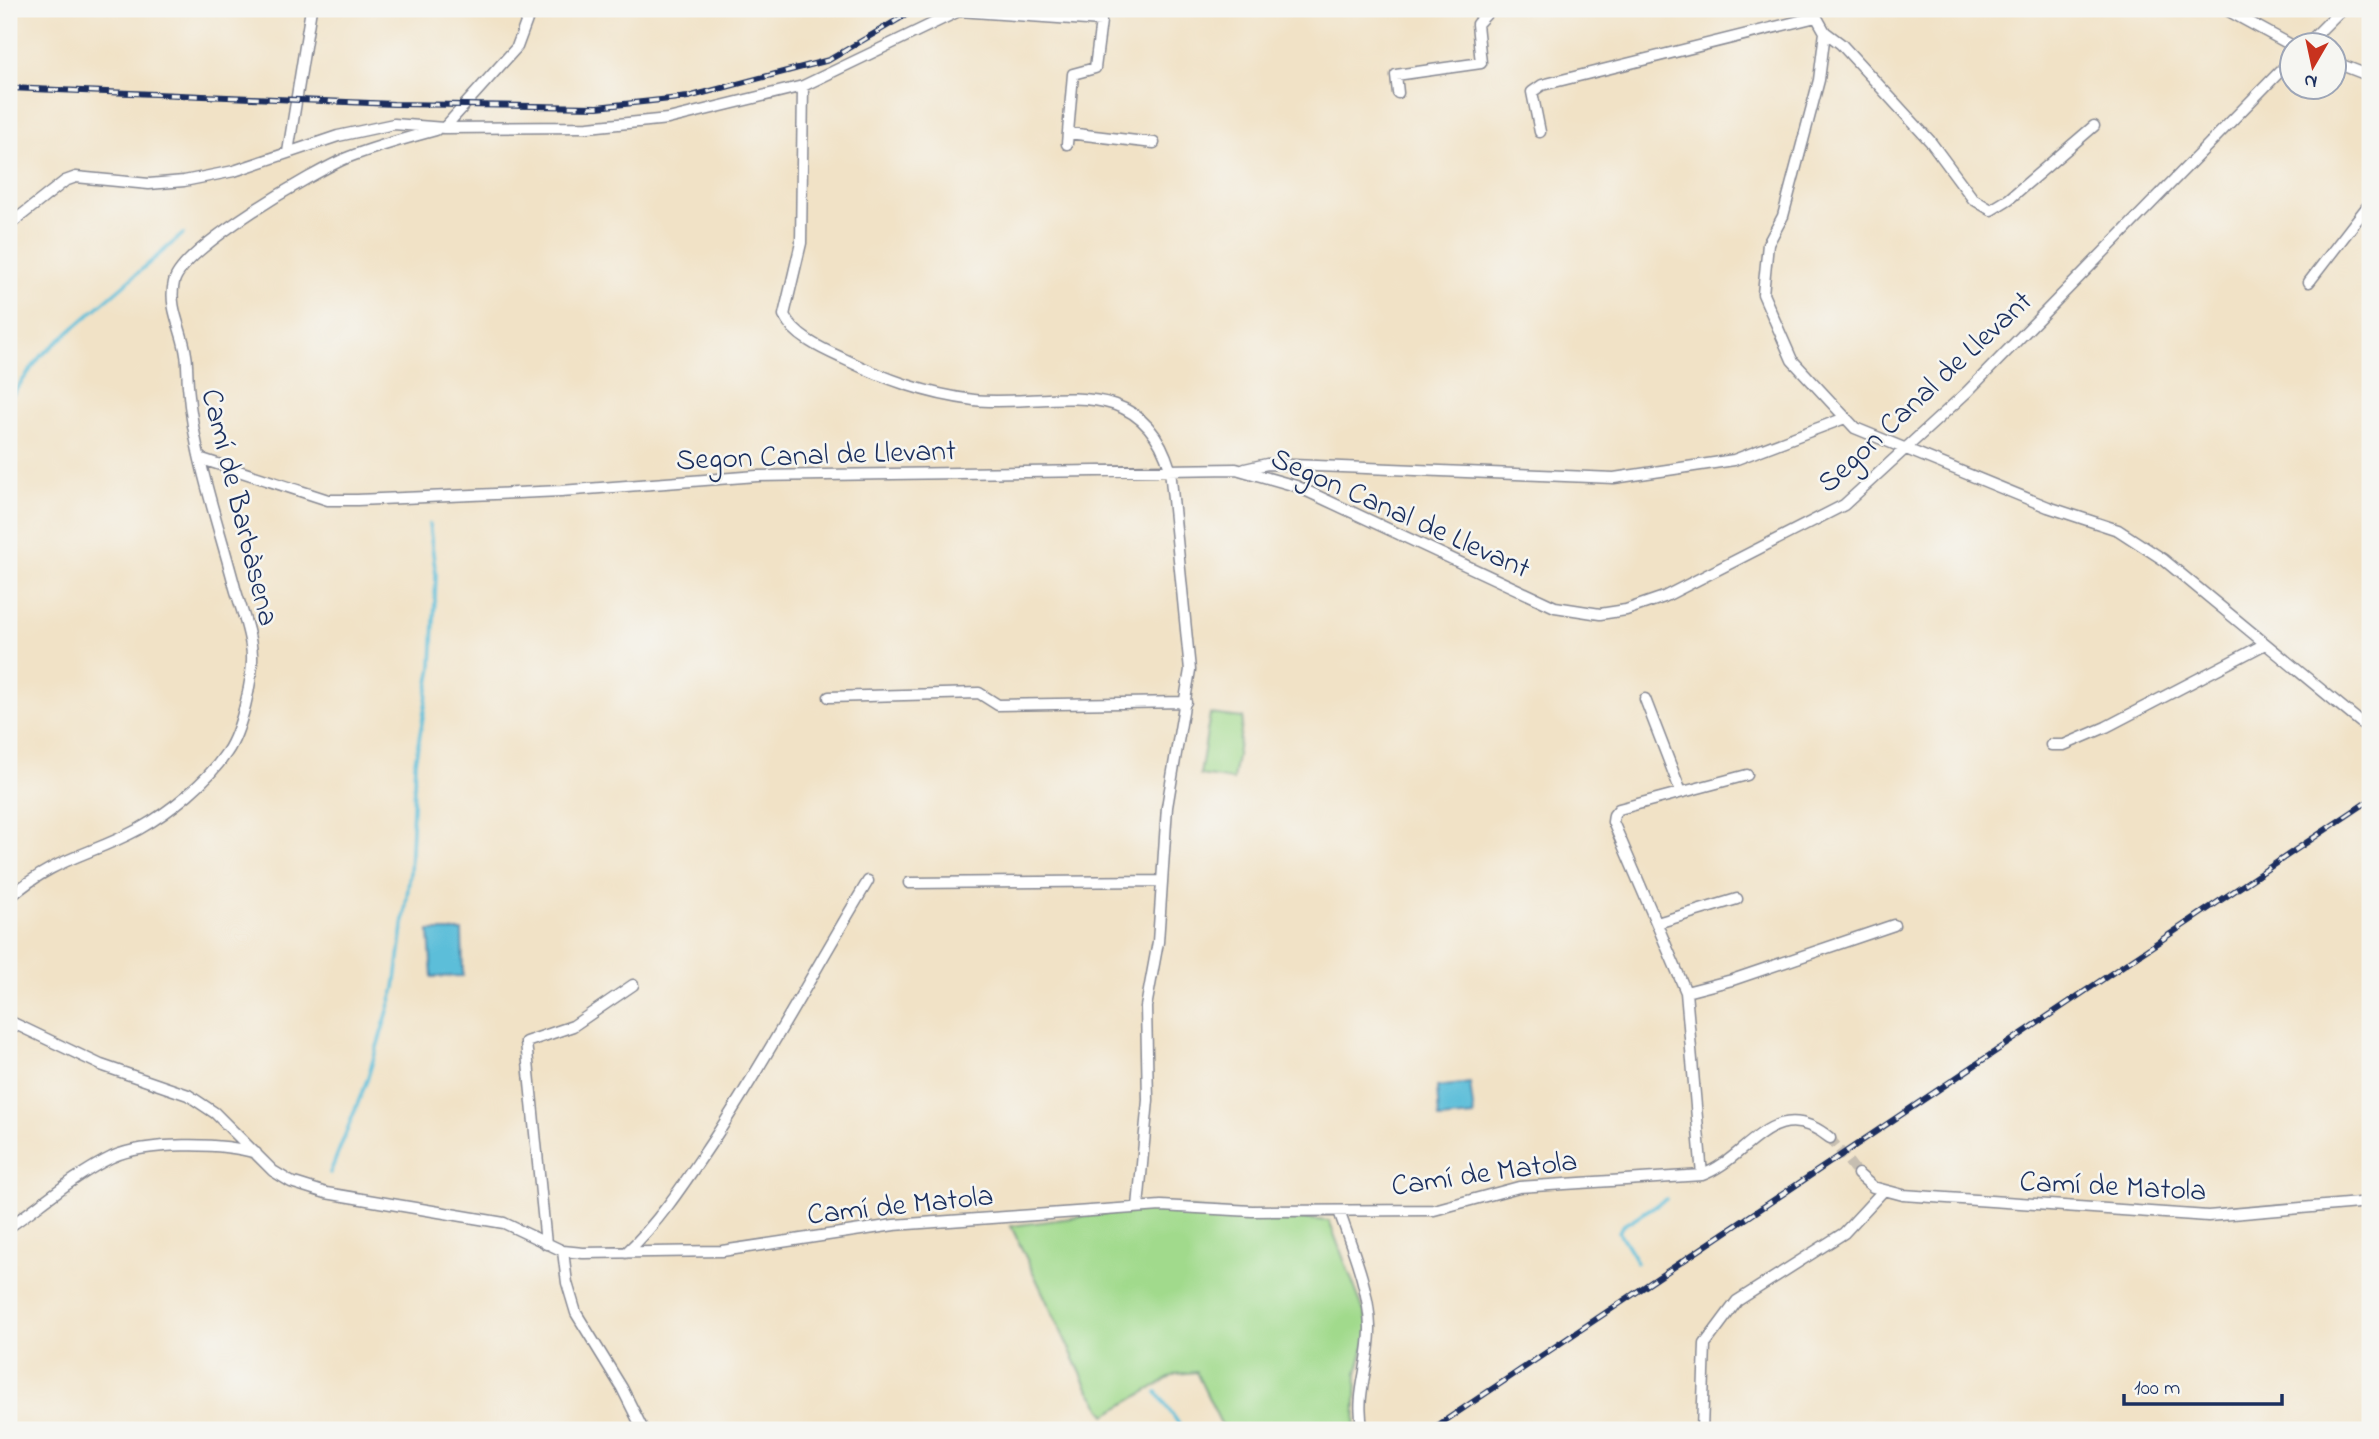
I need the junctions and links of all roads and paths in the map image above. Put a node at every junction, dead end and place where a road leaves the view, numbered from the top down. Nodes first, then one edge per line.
1 (311, 9) edge
2 (531, 9) edge
3 (1491, 9) edge
4 (2225, 9) edge
5 (2342, 9) edge
6 (1814, 13) edge
7 (1825, 32) junction
8 (2319, 32) edge
9 (2278, 38) edge
10 (2348, 68) edge
11 (2278, 72) edge
12 (2370, 76) edge
13 (803, 86) junction
14 (1398, 93) dead end
15 (2094, 126) dead end
16 (444, 128) junction
17 (1540, 132) dead end
18 (1154, 143) dead end
19 (288, 152) junction
20 (2370, 203) edge
21 (9, 225) edge
22 (2309, 282) dead end
23 (1845, 418) junction
24 (1904, 450) junction
25 (202, 459) junction
26 (1170, 469) junction
27 (1241, 470) junction
28 (2265, 643) junction
29 (829, 697) dead end
30 (1645, 699) dead end
31 (1186, 702) junction
32 (2370, 730) edge
33 (2051, 745) dead end
34 (1747, 775) dead end
35 (1681, 792) junction
36 (868, 881) dead end
37 (1160, 881) junction
38 (909, 883) dead end
39 (9, 898) edge
40 (1737, 899) dead end
41 (1657, 923) junction
42 (1894, 925) dead end
43 (633, 985) dead end
44 (1686, 992) junction
45 (9, 1021) edge
46 (1830, 1138) tunnel mouth
47 (260, 1155) junction
48 (1858, 1174) tunnel mouth
49 (1702, 1175) junction
50 (1883, 1191) junction
51 (2370, 1202) edge
52 (1138, 1208) junction
53 (1339, 1211) junction
54 (9, 1227) edge
55 (546, 1244) junction
56 (563, 1251) junction
57 (626, 1253) junction
58 (643, 1430) edge
59 (1363, 1430) edge
60 (1702, 1430) edge

1 - 19 street
2 - 16 street
3 - 14 street
4 - 9 street
5 - 8 street
6 - 7 street
6 - 17 street
7 - 15 street
7 - 23 street
10 - 12 street
11 - 24 street, Segon Canal de Llevant
13 - 16 street
13 - 18 street
13 - 26 street
16 - 19 street
16 - 25 street, Camí de Barbàsena
19 - 21 street
20 - 22 street
23 - 24 street
23 - 27 street
24 - 27 street, Segon Canal de Llevant
24 - 28 street
25 - 26 street, Segon Canal de Llevant
25 - 39 street, Camí de Barbàsena
26 - 27 street, Segon Canal de Llevant
26 - 31 street
28 - 32 street
28 - 33 street
29 - 31 street
30 - 35 street
31 - 37 street
34 - 35 street
35 - 41 street
36 - 57 street
37 - 38 street
37 - 52 street
40 - 41 street
41 - 44 street
42 - 44 street
43 - 55 street
44 - 49 street
45 - 47 street, Camí de Matola
46 - 49 street, Camí de Matola
47 - 54 street
47 - 55 street, Camí de Matola
48 - 50 street, Camí de Matola
49 - 53 street, Camí de Matola
50 - 51 street, Camí de Matola
50 - 60 street
52 - 53 street, Camí de Matola
52 - 57 street, Camí de Matola
53 - 59 street
55 - 56 street, Camí de Matola
56 - 57 street, Camí de Matola
56 - 58 street

